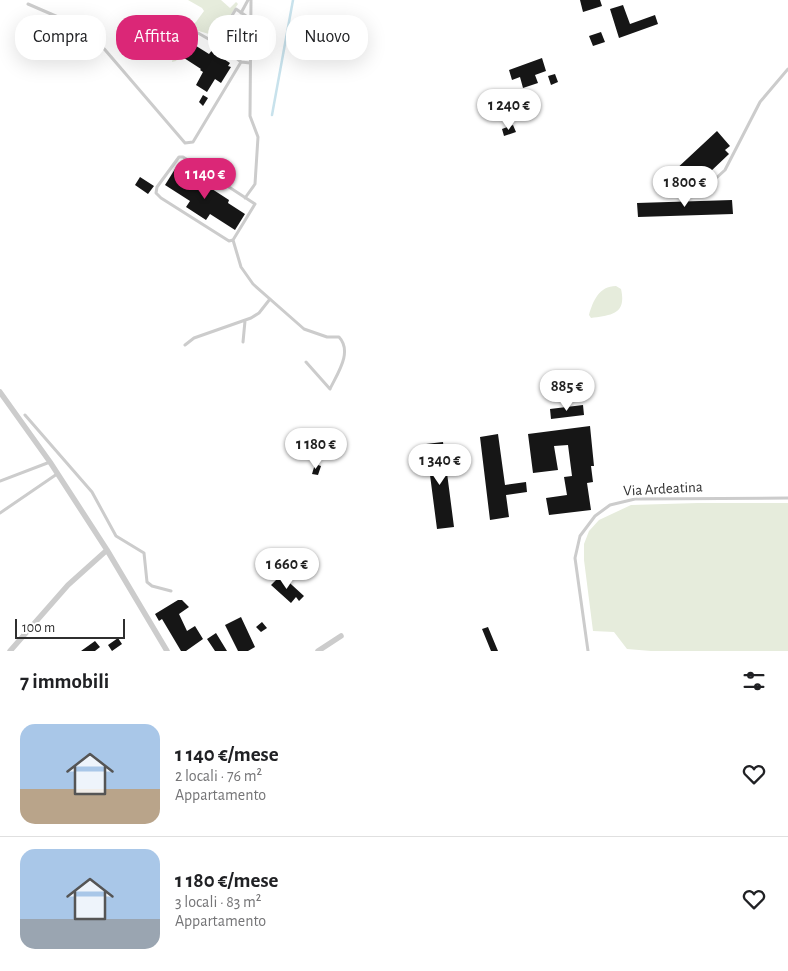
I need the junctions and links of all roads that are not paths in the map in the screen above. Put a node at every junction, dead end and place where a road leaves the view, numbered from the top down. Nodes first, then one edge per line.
1 (249, 0) edge
2 (28, 4) dead end
3 (241, 13) junction
4 (232, 15) edge
5 (244, 15) edge
6 (198, 32) dead end
7 (208, 38) edge
8 (239, 60) edge
9 (241, 62) junction
10 (250, 63) junction
11 (788, 69) edge
12 (681, 196) dead end
13 (245, 198) junction
14 (233, 240) junction
15 (270, 299) junction
16 (246, 321) junction
17 (243, 342) dead end
18 (184, 344) dead end
19 (306, 362) dead end
20 (0, 392) edge
21 (25, 414) dead end
22 (50, 462) junction
23 (58, 474) junction
24 (0, 481) edge
25 (788, 498) edge
26 (0, 513) edge
27 (107, 550) junction
28 (171, 591) dead end
29 (341, 636) dead end
30 (10, 651) edge
31 (167, 651) edge
32 (318, 651) edge
33 (588, 651) edge

1 - 3 lane
1 - 10 lane
2 - 9 lane
3 - 4 lane
3 - 5 lane
6 - 7 lane
8 - 9 lane
9 - 10 lane
10 - 13 lane
11 - 12 lane
13 - 14 lane
13 - 14 lane
14 - 15 lane
15 - 16 lane
15 - 19 lane
16 - 17 lane
16 - 18 lane
20 - 22 street
21 - 28 lane
22 - 23 street
22 - 24 lane
23 - 26 lane
23 - 27 street
25 - 33 lane, Via Ardeatina
27 - 30 street
27 - 31 street
29 - 32 street

